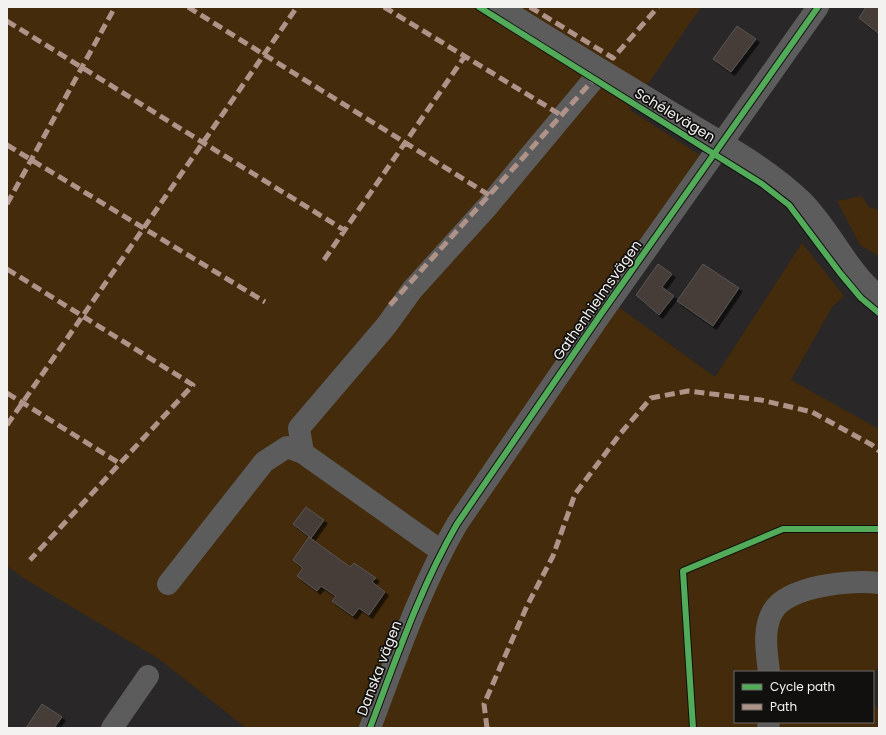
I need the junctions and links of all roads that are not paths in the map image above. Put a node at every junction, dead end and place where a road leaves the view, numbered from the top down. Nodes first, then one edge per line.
1 (500, 7) edge
2 (818, 7) edge
3 (594, 79) dead end
4 (721, 143) junction
5 (879, 297) edge
6 (303, 453) junction
7 (441, 551) junction
8 (879, 583) edge
9 (168, 584) dead end
10 (412, 617) joint
11 (769, 671) edge
12 (148, 676) dead end
13 (112, 728) edge
14 (370, 728) edge

1 - 4 street, Schélevägen
2 - 4 street, Gathenhielmsvägen
3 - 6 street
4 - 5 street, Schélevägen
4 - 7 street, Gathenhielmsvägen
6 - 7 street
6 - 9 street
7 - 10 street, Gathenhielmsvägen
8 - 11 street
10 - 14 street, Danska vägen
12 - 13 street

